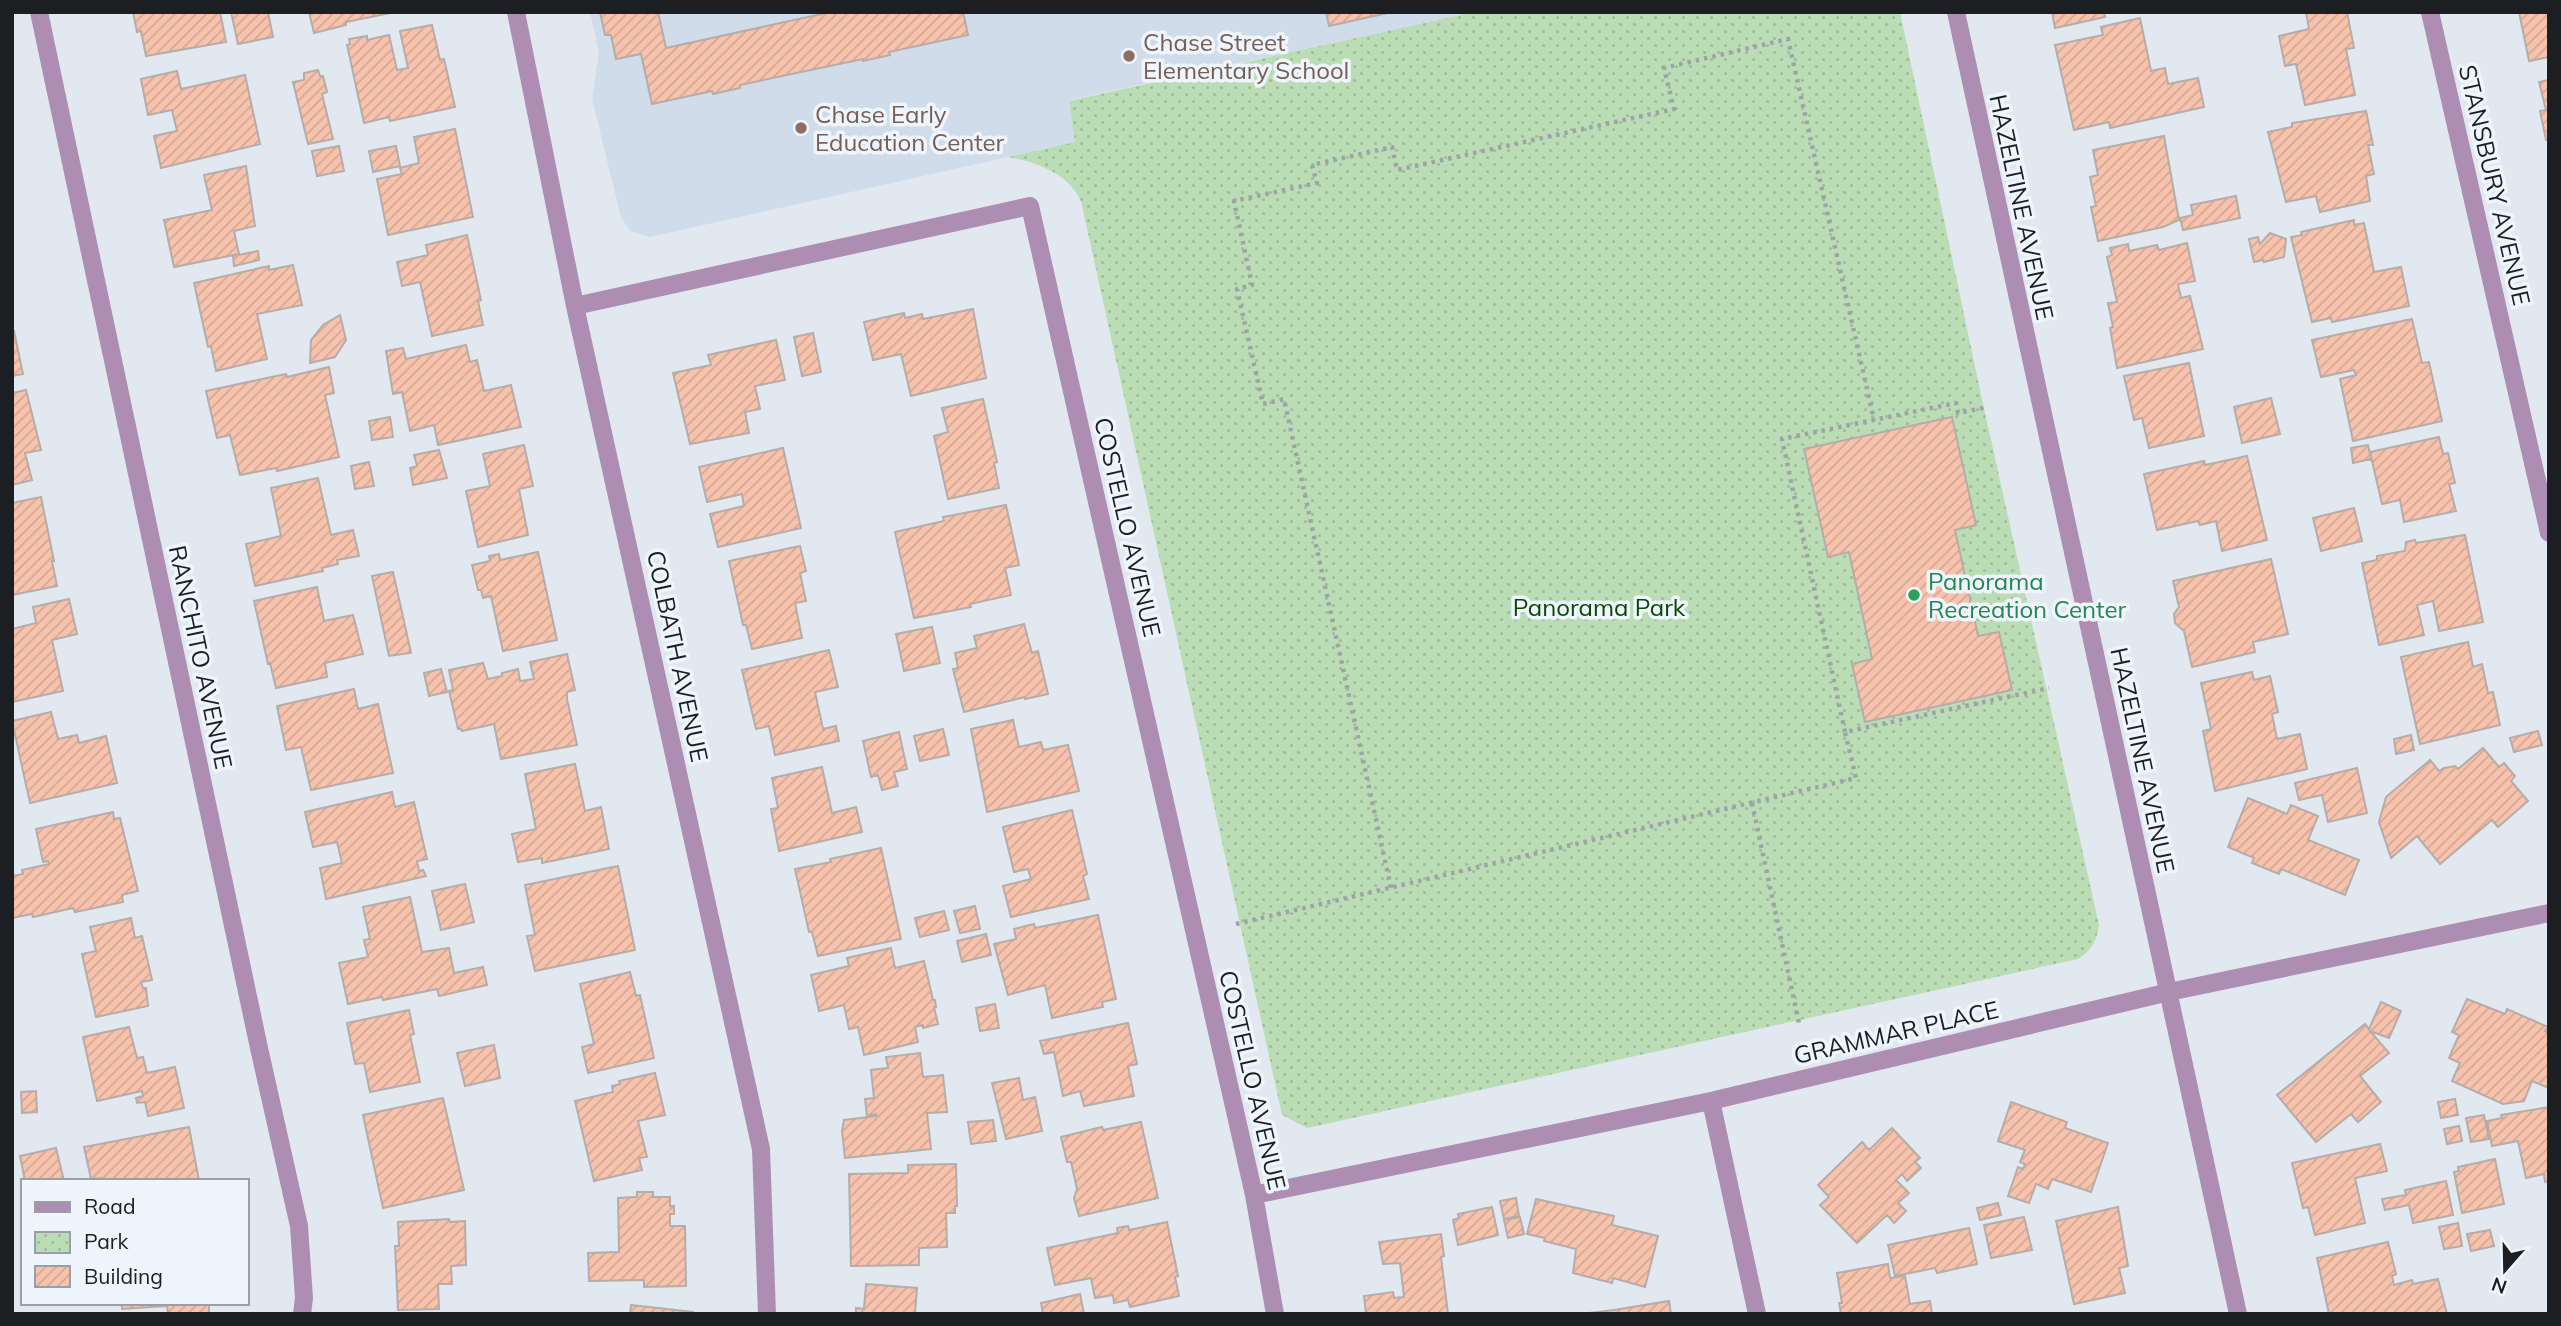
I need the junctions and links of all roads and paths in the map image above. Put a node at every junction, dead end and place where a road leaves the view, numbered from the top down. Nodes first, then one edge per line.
1 (38, 12) edge
2 (516, 12) edge
3 (1956, 12) edge
4 (2430, 12) edge
5 (575, 306) junction
6 (1988, 407) dead end
7 (1874, 420) junction
8 (2549, 533) edge
9 (2049, 688) dead end
10 (1845, 732) junction
11 (1752, 803) junction
12 (1391, 888) junction
13 (2549, 913) edge
14 (1236, 924) dead end
15 (2169, 992) junction
16 (1800, 1023) dead end
17 (1711, 1101) junction
18 (1254, 1195) junction
19 (302, 1314) edge
20 (767, 1314) edge
21 (1275, 1314) edge
22 (1757, 1314) edge
23 (2238, 1314) edge

1 - 19 street, RANCHITO AVENUE
2 - 5 street, COLBATH AVENUE
3 - 15 street, HAZELTINE AVENUE
4 - 8 street, STANSBURY AVENUE
5 - 18 street, COSTELLO AVENUE
5 - 20 street, COLBATH AVENUE
6 - 7 path
7 - 10 path
7 - 12 path
9 - 10 path
10 - 11 path
11 - 12 path
11 - 16 path
12 - 14 path
13 - 15 street, GRAMMAR PLACE
15 - 17 street, GRAMMAR PLACE
15 - 23 street, HAZELTINE AVENUE
17 - 18 street, GRAMMAR PLACE
17 - 22 street
18 - 21 street, COSTELLO AVENUE

